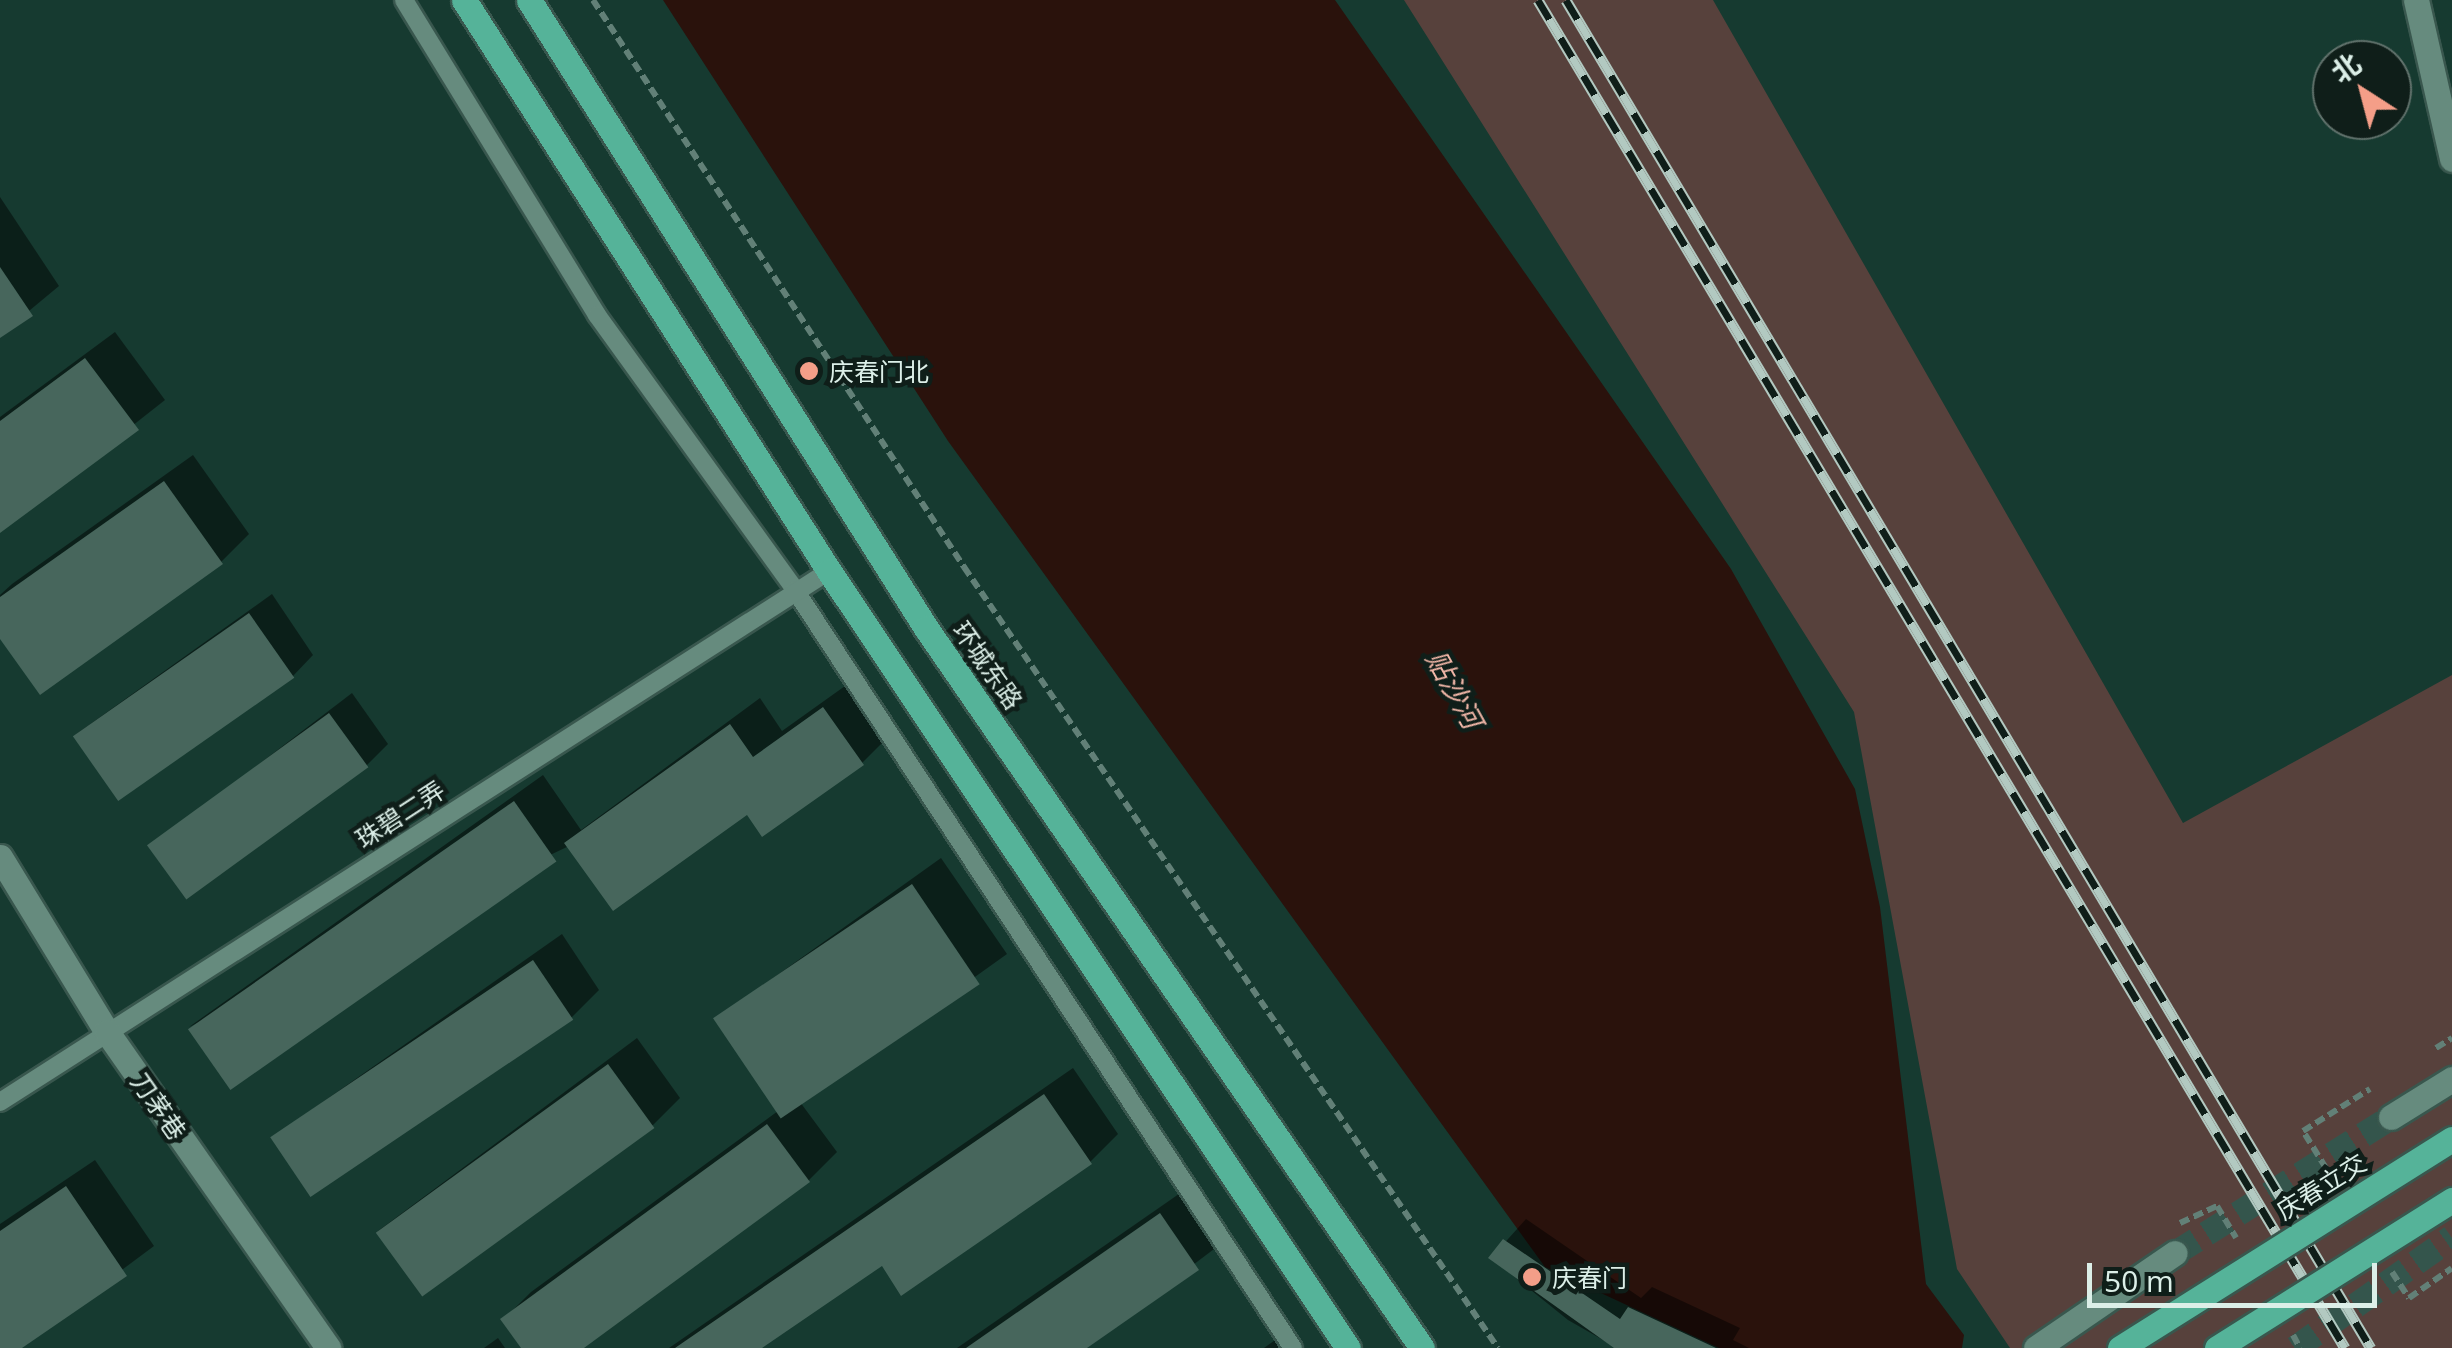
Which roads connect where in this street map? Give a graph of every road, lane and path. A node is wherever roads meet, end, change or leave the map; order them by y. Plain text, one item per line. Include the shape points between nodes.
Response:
1 (404, 0) edge
2 (464, 0) edge
3 (529, 0) edge
4 (592, 0) edge
5 (2416, 0) edge
6 (2452, 159) edge
7 (829, 571) junction
8 (795, 590) junction
9 (0, 857) edge
10 (107, 1032) junction
11 (2452, 1079) edge
12 (0, 1102) edge
13 (2392, 1117) tunnel mouth
14 (2452, 1139) edge
15 (2452, 1200) edge
16 (2175, 1253) tunnel mouth
17 (328, 1348) edge
18 (1293, 1348) edge
19 (1348, 1348) edge
20 (1422, 1348) edge
21 (1498, 1348) edge
22 (2036, 1348) edge
23 (2120, 1348) edge
24 (2217, 1348) edge

1 - 8 lane via 597,315
2 - 7 main road
3 - 20 main road, 环城东路 via 926,628
4 - 21 path via 964,566
5 - 6 street
7 - 8 lane, 珠碧二弄
7 - 19 main road
8 - 10 lane, 珠碧二弄
8 - 18 lane
9 - 10 street, 刀茅巷
10 - 12 lane, 珠碧二弄
10 - 17 street, 刀茅巷
11 - 13 street
14 - 23 main road, 庆春立交, bridge
15 - 24 main road, bridge
16 - 22 street

